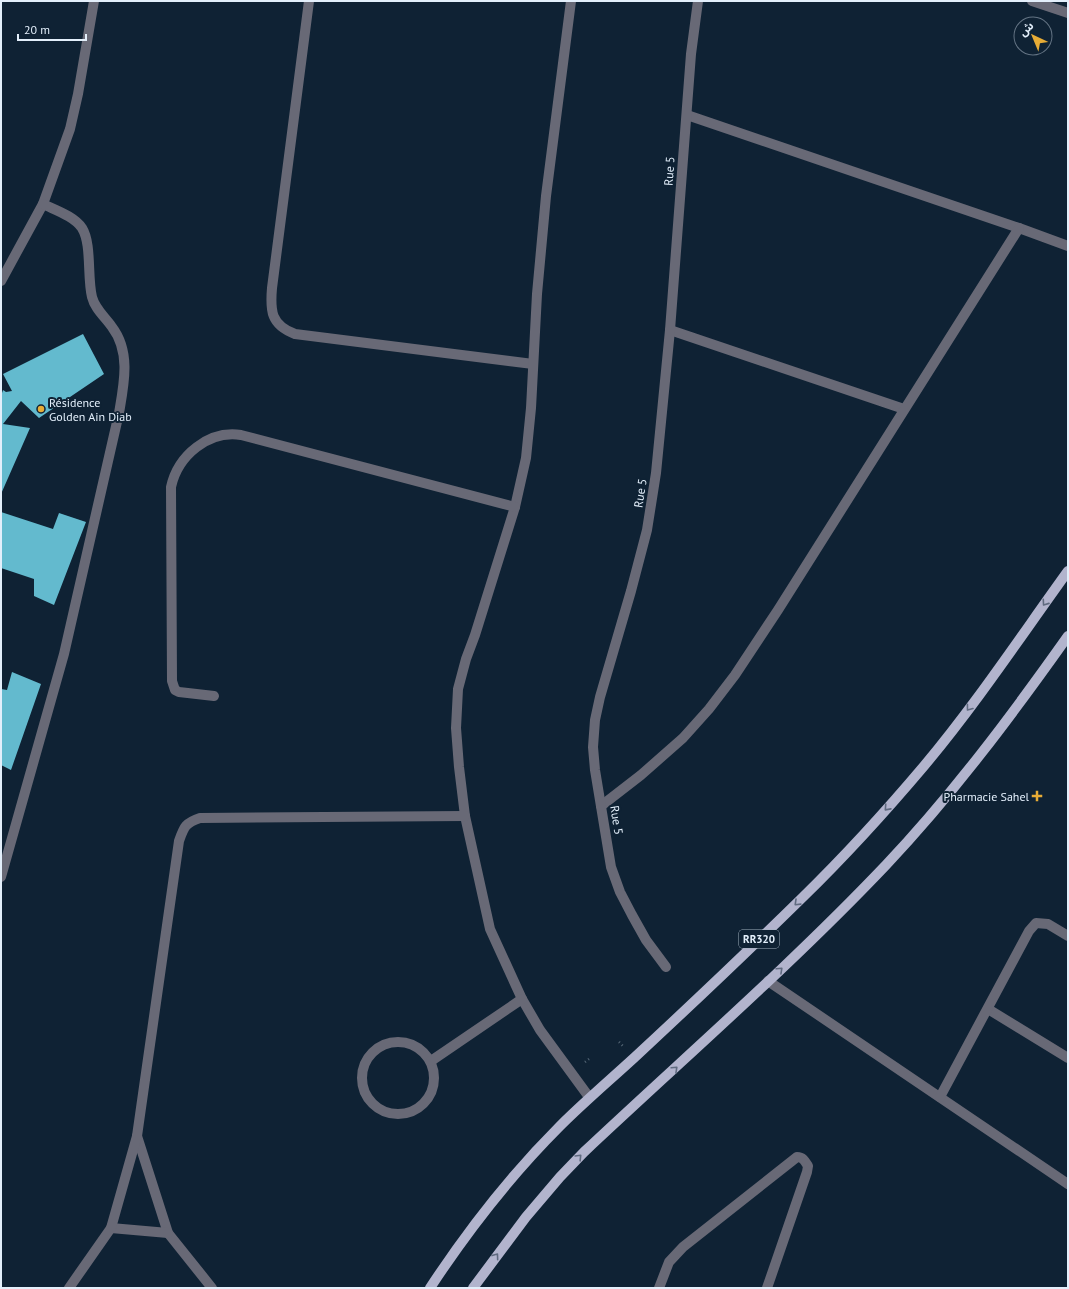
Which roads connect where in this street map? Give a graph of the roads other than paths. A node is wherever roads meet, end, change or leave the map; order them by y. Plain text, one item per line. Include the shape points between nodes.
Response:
1 (94, 1) edge
2 (309, 1) edge
3 (571, 1) edge
4 (698, 1) edge
5 (1032, 1) edge
6 (1068, 13) edge
7 (686, 115) junction
8 (43, 204) junction
9 (1019, 228) junction
10 (1068, 246) edge
11 (1, 281) edge
12 (670, 330) junction
13 (532, 364) junction
14 (904, 409) junction
15 (515, 507) junction
16 (1068, 571) edge
17 (1068, 636) edge
18 (214, 696) dead end
19 (601, 806) junction
20 (465, 816) junction
21 (1, 877) edge
22 (1068, 936) edge
23 (666, 967) dead end
24 (768, 981) junction
25 (522, 1000) junction
26 (988, 1009) junction
27 (1068, 1058) edge
28 (431, 1061) junction
29 (589, 1097) junction
30 (940, 1097) junction
31 (137, 1136) junction
32 (1068, 1184) edge
33 (111, 1228) junction
34 (168, 1233) junction
35 (69, 1288) edge
36 (212, 1288) edge
37 (430, 1288) edge
38 (473, 1288) edge
39 (659, 1288) edge
40 (767, 1288) edge

1 - 8 street via 70,129
2 - 13 street via 272,288 272,312 277,323 295,334
3 - 13 street via 546,196
4 - 7 street, Rue 5
5 - 6 street
7 - 9 street
7 - 12 street, Rue 5
8 - 11 street
8 - 21 street via 72,218 85,235 92,298 120,339 125,366 124,386 64,654
9 - 10 street
9 - 14 street
12 - 14 street
12 - 19 street, Rue 5 via 656,473 647,530 595,720 593,747
13 - 15 street via 526,458
14 - 19 street via 735,675 683,738
15 - 18 street via 241,434 223,434 205,441 177,469 172,487 172,681 175,690 179,692
15 - 20 street via 458,689 456,728
16 -> 29 main road, RR320 via 980,694 925,765 888,807 804,896 634,1058
24 -> 17 main road, RR320 via 876,874 922,824 1030,690
19 - 23 street, Rue 5 via 611,867 620,892 646,940
20 - 25 street via 490,929
20 - 31 street via 200,818 189,822 179,841
22 - 26 street via 1048,924 1036,923 1029,931
24 - 30 street
38 -> 24 main road, RR320 via 526,1217 560,1177
25 - 28 street
25 - 29 street via 540,1030
26 - 27 street
26 - 30 street
28 - 28 street via 424,1052 408,1043 390,1043 379,1047 370,1055 365,1065 362,1077 364,1089 378,1108 401,1114 412,1111 430,1096 434,1084
29 - 37 main road, RR320 via 559,1126 496,1196
30 - 32 street
31 - 33 street
31 - 34 street
33 - 34 street
33 - 35 street
34 - 36 street
39 - 40 street via 669,1262 683,1246 797,1157 801,1157 808,1166 807,1172

